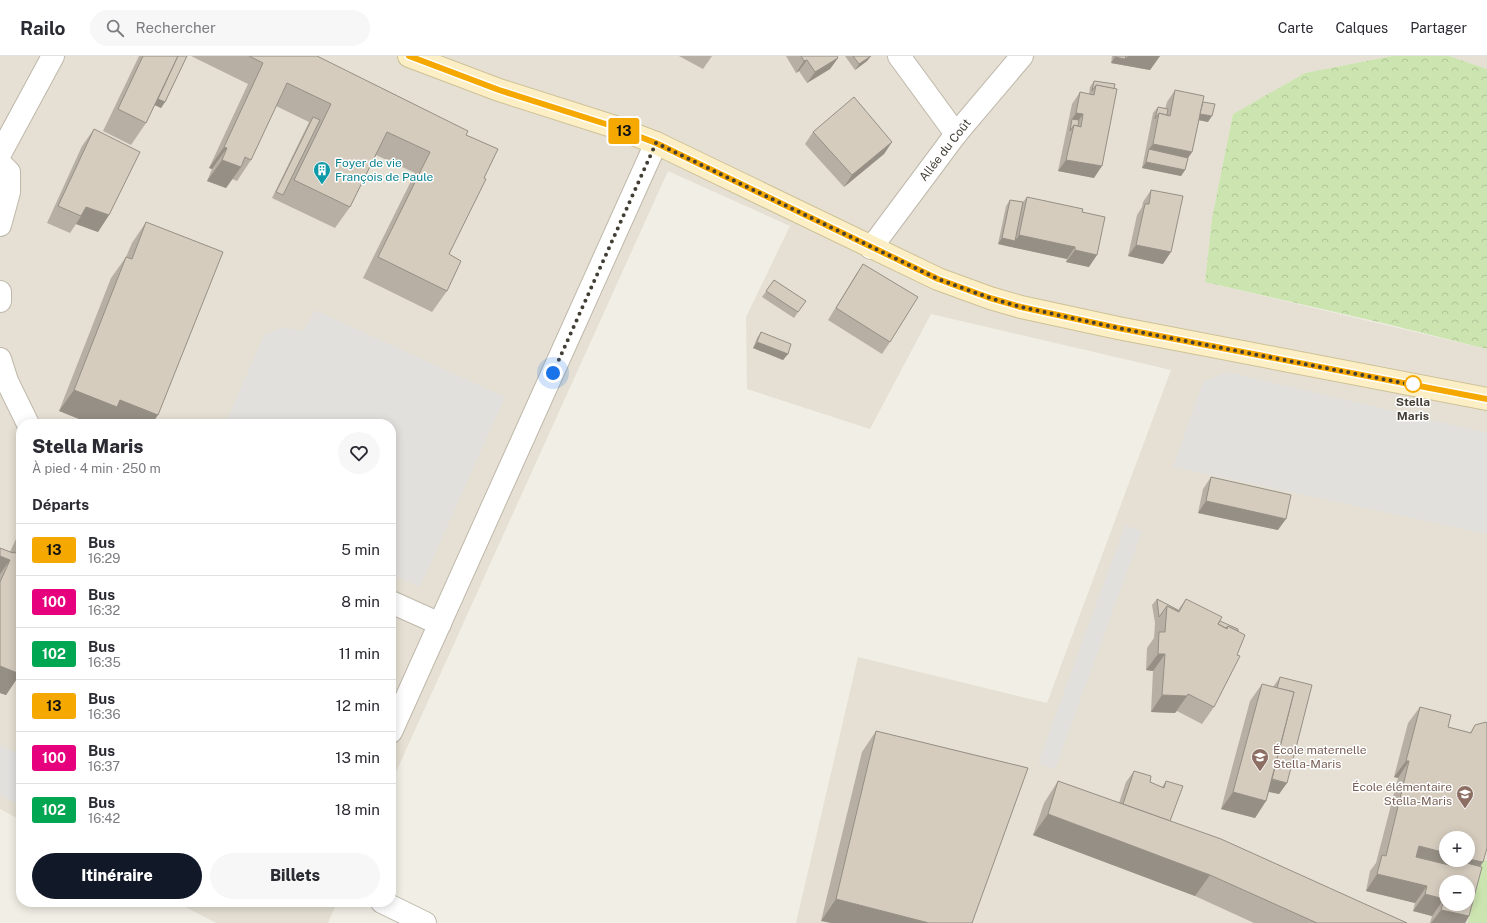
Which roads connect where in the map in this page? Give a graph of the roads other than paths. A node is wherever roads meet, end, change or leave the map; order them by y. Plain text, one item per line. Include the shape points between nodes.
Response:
1 (53, 56) edge
2 (899, 56) edge
3 (1022, 56) edge
4 (422, 58) edge
5 (956, 134) junction
6 (656, 143) junction
7 (0, 154) edge
8 (0, 163) edge
9 (0, 225) edge
10 (871, 248) junction
11 (0, 292) edge
12 (0, 301) edge
13 (0, 359) edge
14 (1487, 399) edge
15 (26, 419) edge
16 (396, 604) edge
17 (440, 624) junction
18 (396, 721) edge
19 (392, 907) edge
20 (425, 923) edge

1 - 7 street
2 - 5 street
3 - 5 street, Allée du Coût
4 - 6 main road via 499,90 612,126
5 - 10 street, Allée du Coût
6 - 10 main road
6 - 17 street
8 - 9 street via 9,172 9,192
10 - 14 main road via 938,279 1021,307
11 - 12 street
13 - 15 street via 7,381
16 - 17 street
17 - 18 street
19 - 20 street

